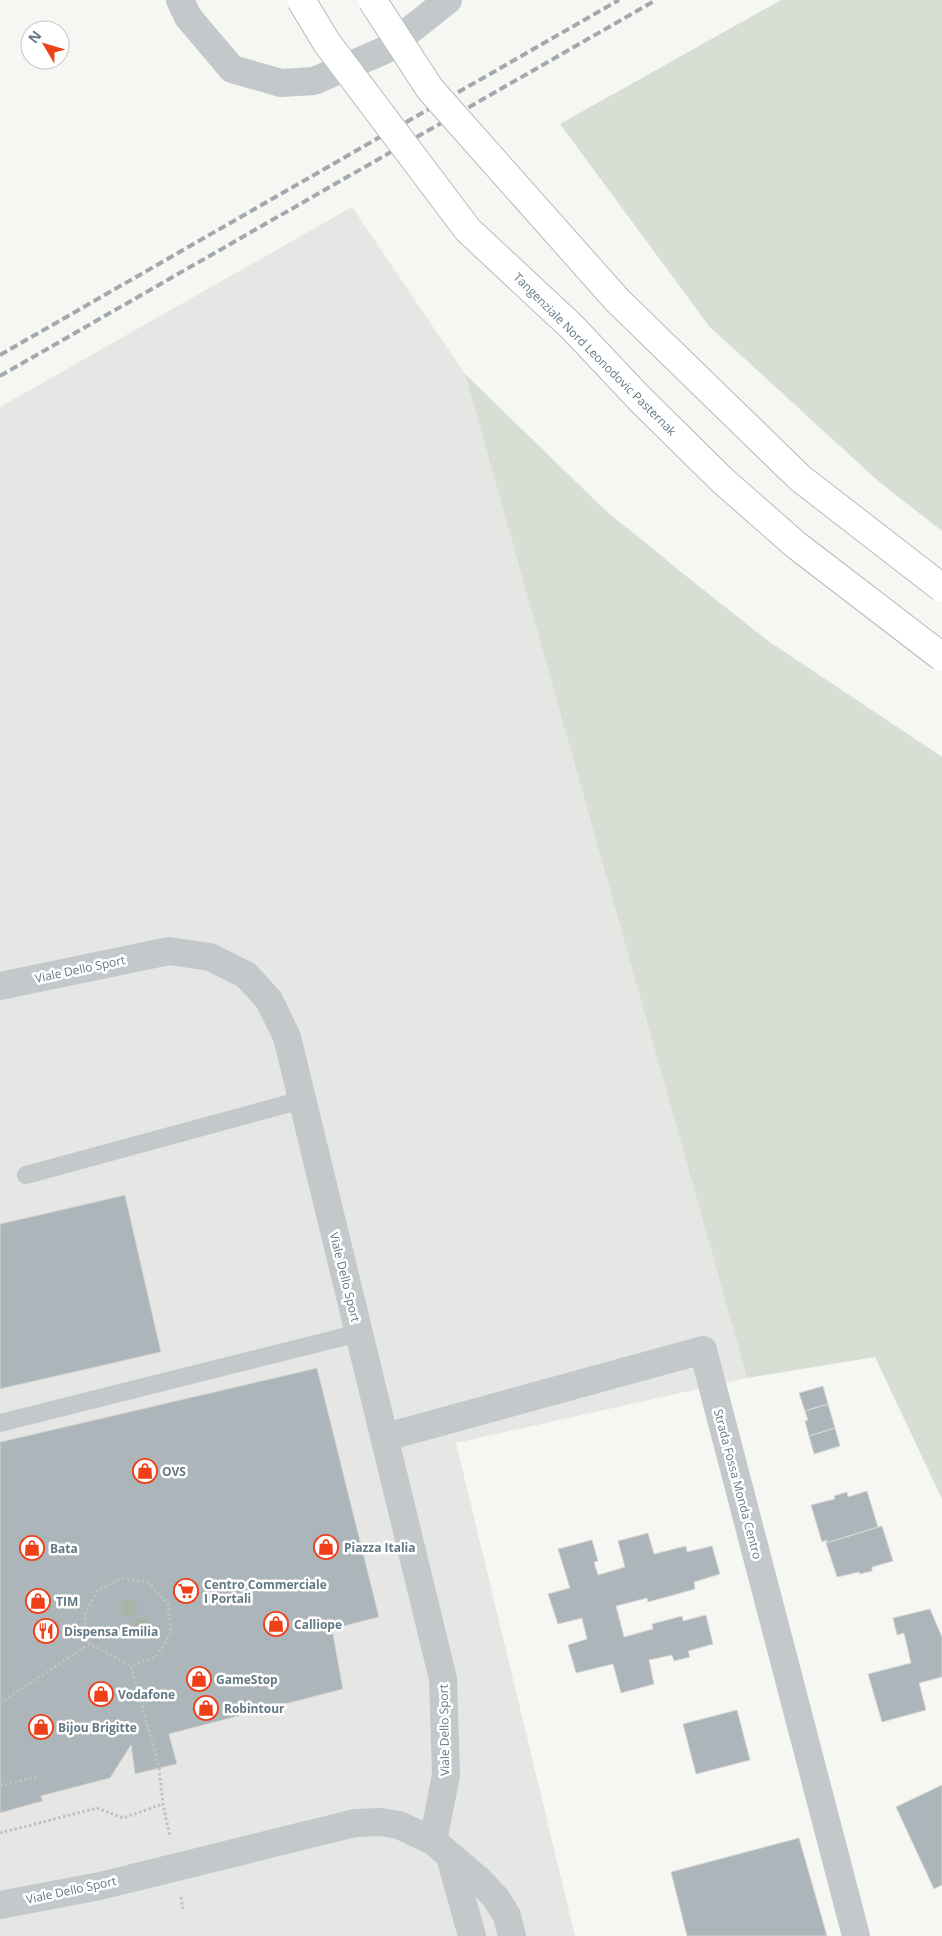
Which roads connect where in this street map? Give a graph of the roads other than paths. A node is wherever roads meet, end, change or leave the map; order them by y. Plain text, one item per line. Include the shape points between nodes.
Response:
1 (180, 0) edge
2 (302, 0) edge
3 (372, 0) edge
4 (448, 0) edge
5 (942, 588) edge
6 (942, 657) edge
7 (0, 986) edge
8 (302, 1100) junction
9 (26, 1175) dead end
10 (359, 1333) junction
11 (0, 1422) edge
12 (386, 1437) junction
13 (441, 1849) junction
14 (0, 1905) edge
15 (472, 1936) edge
16 (512, 1936) edge
17 (856, 1936) edge

1 - 4 street via 188,17 232,68 281,83 314,81 385,50
2 - 6 highway, Tangenziale Nord Leonodovic Pasternak, bridge via 327,43 468,230 572,327 722,480 796,545
3 - 5 highway, bridge via 430,89 617,300 800,478
7 - 8 street, Viale Dello Sport via 169,950 210,956 246,975 269,1000 287,1037
8 - 9 lane
8 - 10 street, Viale Dello Sport
10 - 11 lane
10 - 12 street, Viale Dello Sport
12 - 13 street, Viale Dello Sport via 444,1679 446,1775
12 - 17 street, Strada Fossa Monda Centro via 703,1350
13 - 14 street, Viale Dello Sport via 399,1825 355,1823 100,1886
13 - 15 street, Viale Dello Sport
13 - 16 street, Viale Dello Sport via 496,1898 507,1916

